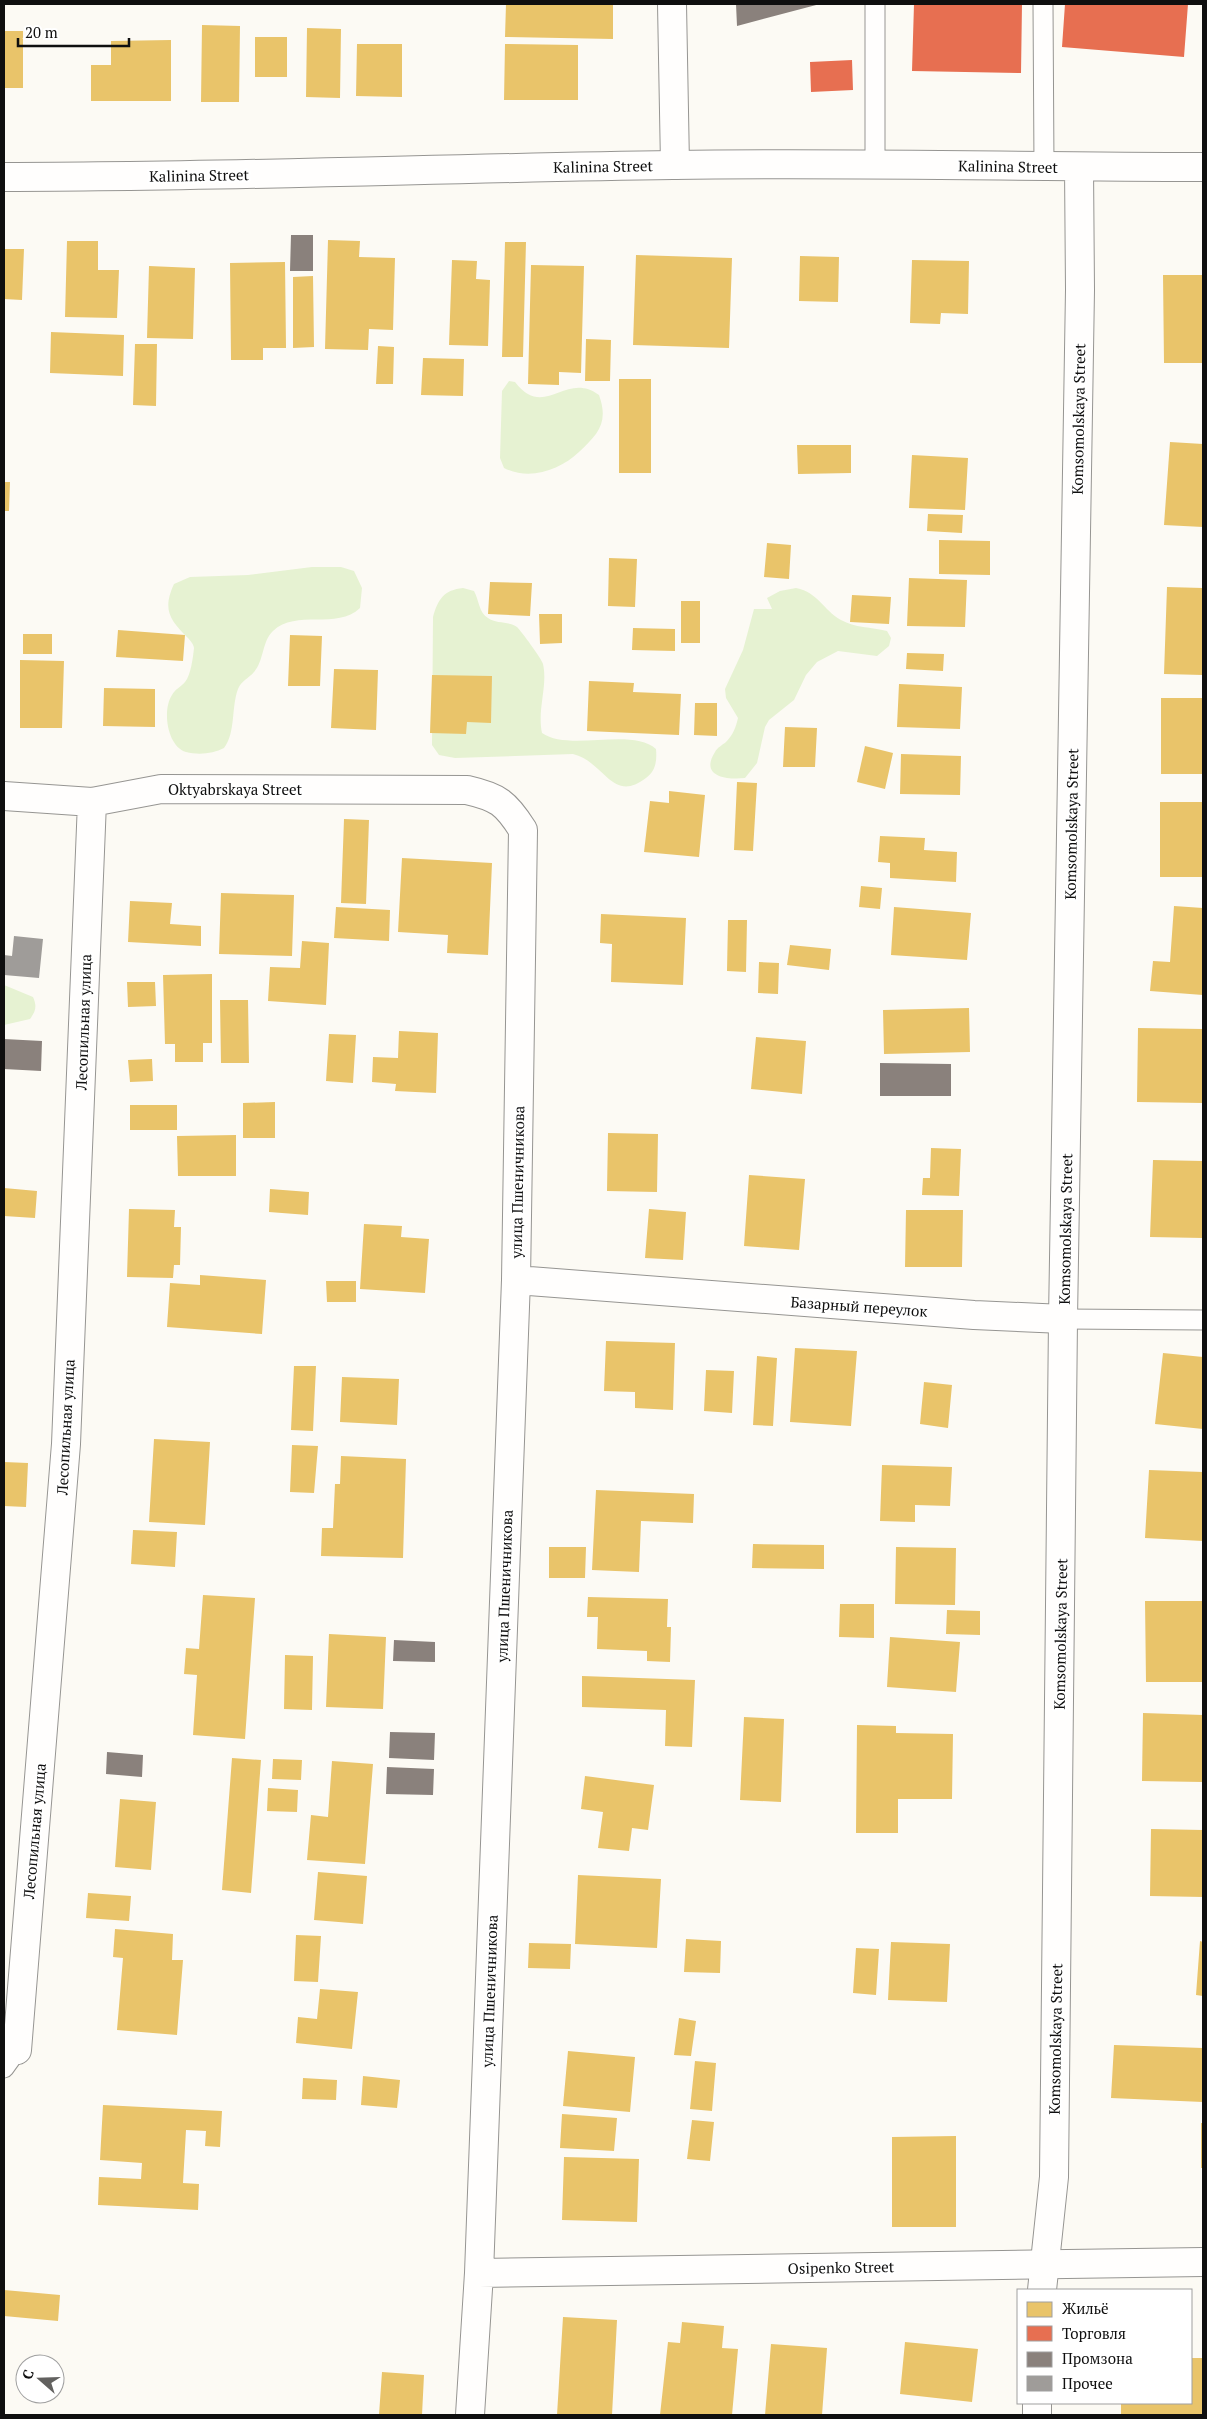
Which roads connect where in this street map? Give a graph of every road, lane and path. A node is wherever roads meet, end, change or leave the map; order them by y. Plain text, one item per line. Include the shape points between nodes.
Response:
1 (672, 4) edge
2 (875, 4) edge
3 (1043, 4) edge
4 (875, 164) junction
5 (674, 165) junction
6 (1044, 167) junction
7 (1079, 167) junction
8 (1203, 167) edge
9 (4, 177) edge
10 (467, 790) joint
11 (4, 796) edge
12 (92, 802) junction
13 (516, 1280) junction
14 (1063, 1319) junction
15 (1203, 1320) edge
16 (10, 2059) edge
17 (1203, 2262) edge
18 (479, 2273) junction
19 (1043, 2277) edge
20 (470, 2415) edge

1 - 5 street
2 - 4 lane
3 - 6 lane
4 - 5 street, Kalinina Street
4 - 6 street, Kalinina Street
5 - 9 street, Kalinina Street
6 - 7 street, Kalinina Street
7 - 8 street, Kalinina Street
7 - 14 street, Komsomolskaya Street via 1080,290
10 - 12 street, Oktyabrskaya Street via 161,789
10 - 13 street, улица Пшеничникова via 490,796 504,805 523,830
11 - 12 street, Oktyabrskaya Street
12 - 16 street, Лесопильная улица via 66,1444
13 - 14 street, Базарный переулок
13 - 18 street, улица Пшеничникова
14 - 15 lane, Базарный переулок
14 - 19 street, Komsomolskaya Street via 1054,2178
17 - 19 street, Osipenko Street
18 - 19 street, Osipenko Street
18 - 20 street, улица Пшеничникова

